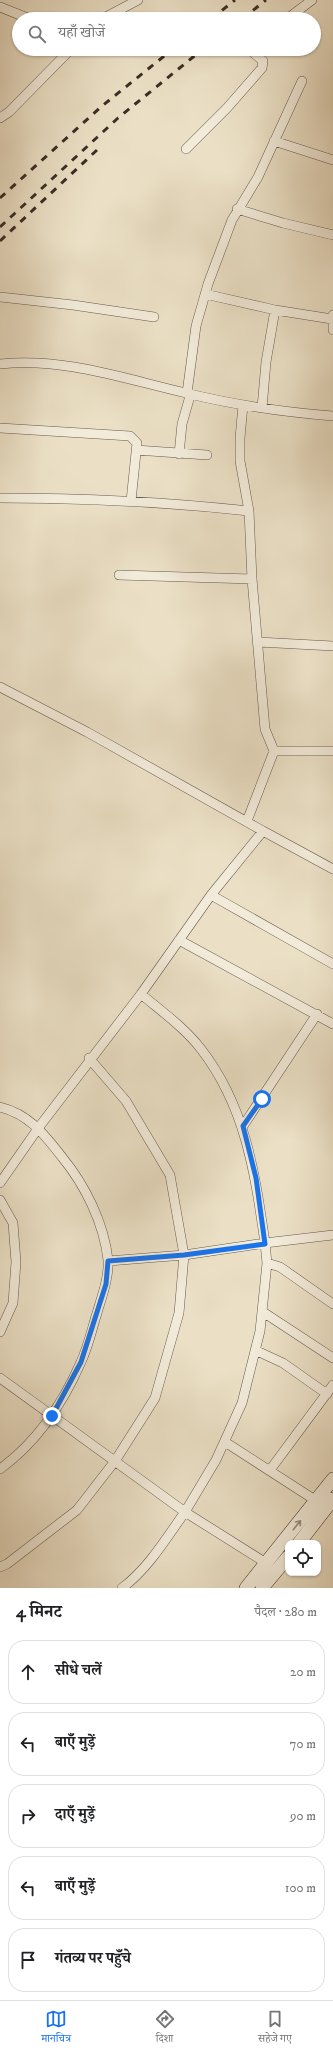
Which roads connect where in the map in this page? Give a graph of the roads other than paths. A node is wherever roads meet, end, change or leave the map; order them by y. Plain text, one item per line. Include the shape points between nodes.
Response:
1 (138, 0) edge
2 (312, 0) edge
3 (0, 7) edge
4 (12, 12) edge
5 (115, 12) edge
6 (296, 12) edge
7 (64, 56) edge
8 (257, 56) edge
9 (302, 81) dead end
10 (0, 118) edge
11 (274, 142) junction
12 (186, 149) dead end
13 (332, 158) edge
14 (237, 209) junction
15 (333, 235) edge
16 (205, 294) junction
17 (0, 297) edge
18 (276, 310) junction
19 (154, 316) dead end
20 (332, 317) edge
21 (333, 330) edge
22 (0, 364) edge
23 (187, 394) junction
24 (243, 405) junction
25 (262, 408) junction
26 (333, 416) edge
27 (0, 428) edge
28 (136, 450) junction
29 (179, 454) junction
30 (208, 454) dead end
31 (0, 498) edge
32 (131, 501) junction
33 (249, 511) junction
34 (120, 575) dead end
35 (252, 579) junction
36 (258, 642) junction
37 (333, 646) edge
38 (0, 687) edge
39 (274, 751) junction
40 (333, 751) edge
41 (247, 821) junction
42 (263, 831) junction
43 (333, 868) edge
44 (211, 895) junction
45 (179, 940) junction
46 (333, 964) edge
47 (141, 994) junction
48 (317, 1014) junction
49 (333, 1024) edge
50 (89, 1058) junction
51 (0, 1107) edge
52 (243, 1126) junction
53 (38, 1127) junction
54 (0, 1183) edge
55 (0, 1200) edge
56 (333, 1235) edge
57 (265, 1244) junction
58 (184, 1255) junction
59 (108, 1261) junction
60 (267, 1263) junction
61 (333, 1304) edge
62 (263, 1312) junction
63 (0, 1332) edge
64 (257, 1351) junction
65 (333, 1358) edge
66 (0, 1378) edge
67 (333, 1385) edge
68 (327, 1394) junction
69 (52, 1416) junction
70 (225, 1442) junction
71 (115, 1461) junction
72 (0, 1469) edge
73 (270, 1470) junction
74 (333, 1479) edge
75 (333, 1499) edge
76 (315, 1500) junction
77 (185, 1512) junction
78 (301, 1540) edge
79 (285, 1560) edge
80 (266, 1562) junction
81 (0, 1567) edge
82 (122, 1588) edge
83 (246, 1588) edge
84 (262, 1588) edge

1 - 5 street
2 - 6 street
3 - 4 street
7 - 10 street
8 - 12 street via 263,61 262,68
9 - 11 street
11 - 13 street
11 - 14 street via 258,177
14 - 15 street
14 - 16 street
16 - 18 street
16 - 23 street via 196,326
17 - 19 street
18 - 20 street
18 - 25 street via 266,362
20 - 21 street
22 - 23 street via 35,363 67,366
23 - 24 street
23 - 29 street via 190,396 182,424
24 - 25 street
24 - 33 street via 240,460
25 - 26 street
27 - 28 street via 130,436 136,443
28 - 29 street
28 - 32 street
29 - 30 street
31 - 32 street
32 - 33 street
33 - 35 street
34 - 35 street
35 - 36 street
36 - 37 street
36 - 39 street via 265,729
38 - 41 street
39 - 40 street
39 - 41 street
41 - 42 street
42 - 43 street
42 - 44 street
44 - 45 street
44 - 46 street
45 - 47 street
45 - 48 street
47 - 50 street
47 - 52 street via 179,1026 201,1049 217,1072
48 - 49 street
48 - 52 street
50 - 53 street
50 - 58 street via 126,1101 170,1175
51 - 53 street via 23,1116
52 - 57 street via 256,1178
53 - 54 street
53 - 59 street via 76,1175 102,1229
55 - 63 street via 13,1223 16,1262 13,1303
56 - 57 street
57 - 58 street
57 - 60 street
58 - 59 street
58 - 71 street via 179,1313 155,1398
59 - 69 street via 106,1284 81,1362
60 - 61 street via 280,1267
60 - 62 street
62 - 64 street
62 - 65 street
64 - 68 street via 282,1363
64 - 70 street via 242,1403
66 - 69 street
67 - 68 street
68 - 73 street
69 - 71 street
69 - 72 street via 10,1462
70 - 73 street
70 - 77 street
71 - 77 street
71 - 81 street via 77,1510
73 - 76 street
74 - 76 main road
75 - 78 main road
80 -> 76 main road
77 - 80 street
77 - 82 street via 157,1550
79 - 84 main road
80 - 83 main road

